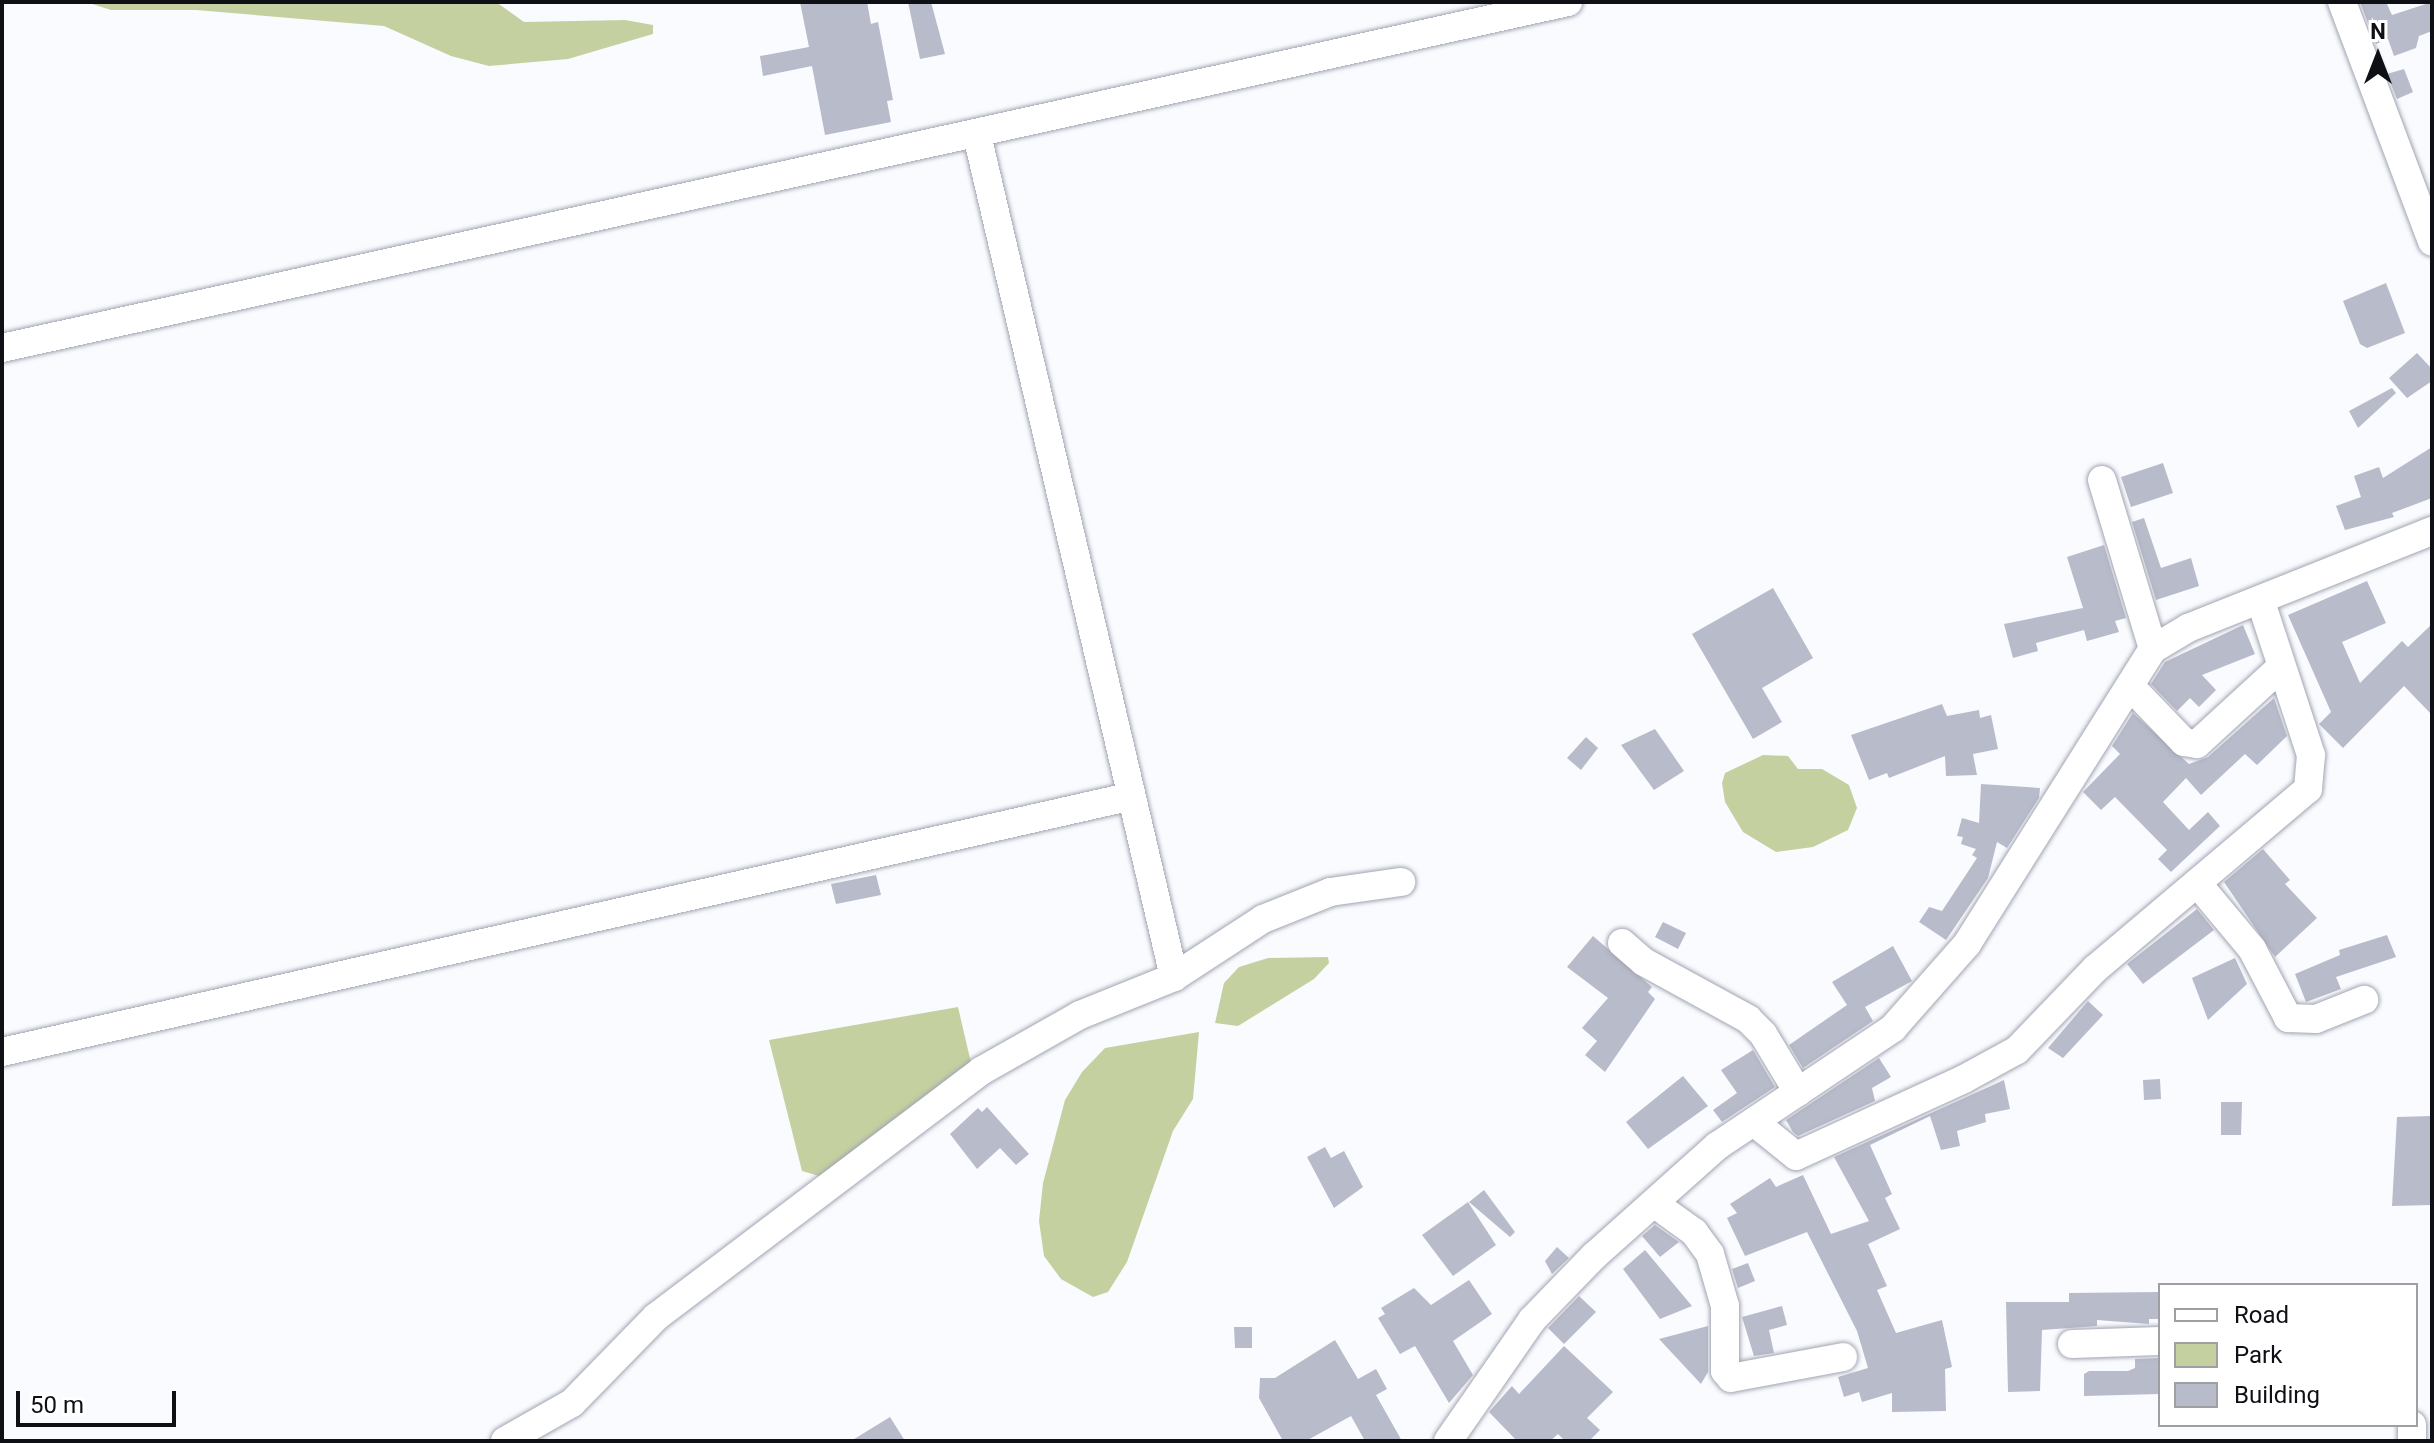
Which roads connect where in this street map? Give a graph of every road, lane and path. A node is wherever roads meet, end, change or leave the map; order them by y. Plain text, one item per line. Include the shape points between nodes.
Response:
1 (1568, 2) edge
2 (2342, 2) edge
3 (977, 135) junction
4 (2432, 242) edge
5 (2, 348) edge
6 (2102, 480) dead end
7 (2432, 531) edge
8 (2261, 602) junction
9 (2153, 649) junction
10 (2281, 667) junction
11 (2131, 687) junction
12 (1128, 797) junction
13 (1401, 882) dead end
14 (2197, 883) junction
15 (1622, 943) dead end
16 (1174, 977) junction
17 (2364, 1000) dead end
18 (2, 1052) edge
19 (1798, 1092) junction
20 (1754, 1122) junction
21 (1655, 1204) junction
22 (2158, 1341) edge
23 (2072, 1344) dead end
24 (1843, 1357) dead end
25 (505, 1441) edge
26 (1448, 1441) edge

1 - 3 street
2 - 4 street
3 - 5 street
3 - 12 street
6 - 9 street
7 - 8 street
8 - 9 street via 2188,628
8 - 10 street
9 - 11 street
10 - 11 street via 2197,744 2184,742
10 - 14 street via 2311,755 2308,789
11 - 19 street via 1967,944 1893,1028
12 - 16 street
12 - 18 street
13 - 16 street via 1330,892 1263,919
14 - 17 street via 2252,949 2288,1018 2316,1019
14 - 20 street via 2095,969 2017,1050 1964,1079 1796,1156
15 - 19 street via 1644,962 1748,1019
16 - 25 street via 1080,1015 981,1071 656,1317 572,1403
19 - 20 street
20 - 21 street via 1717,1146
21 - 24 street via 1694,1232 1710,1254 1725,1306 1725,1371 1731,1378
21 - 26 street via 1532,1320
22 - 23 street

